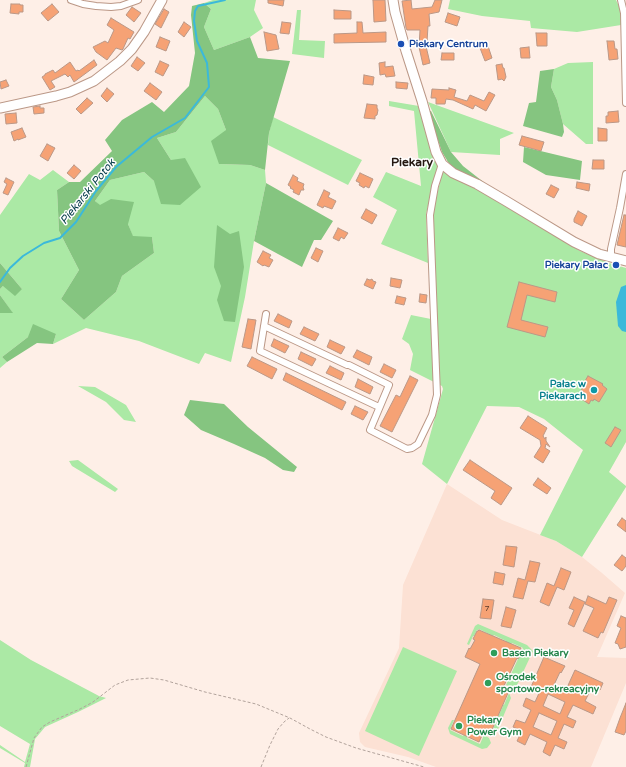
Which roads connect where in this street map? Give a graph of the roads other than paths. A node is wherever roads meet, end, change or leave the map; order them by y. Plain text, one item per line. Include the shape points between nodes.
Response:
1 (71, 0) edge
2 (138, 0) edge
3 (162, 0) edge
4 (393, 0) edge
5 (621, 0) edge
6 (626, 103) edge
7 (0, 108) edge
8 (442, 164) junction
9 (626, 174) edge
10 (611, 257) junction
11 (626, 261) edge
12 (266, 314) dead end
13 (264, 326) junction
14 (379, 407) junction

1 - 2 street via 111,7
3 - 7 street via 132,49 94,81 70,92
4 - 8 street via 436,152
5 - 6 street via 624,13
8 - 10 street via 453,173 506,200 574,242
8 - 14 street via 430,215 437,395 432,415 418,444 407,449 370,430
9 - 10 street
10 - 11 street
12 - 13 street
13 - 14 street via 260,351
13 - 14 street via 389,385

